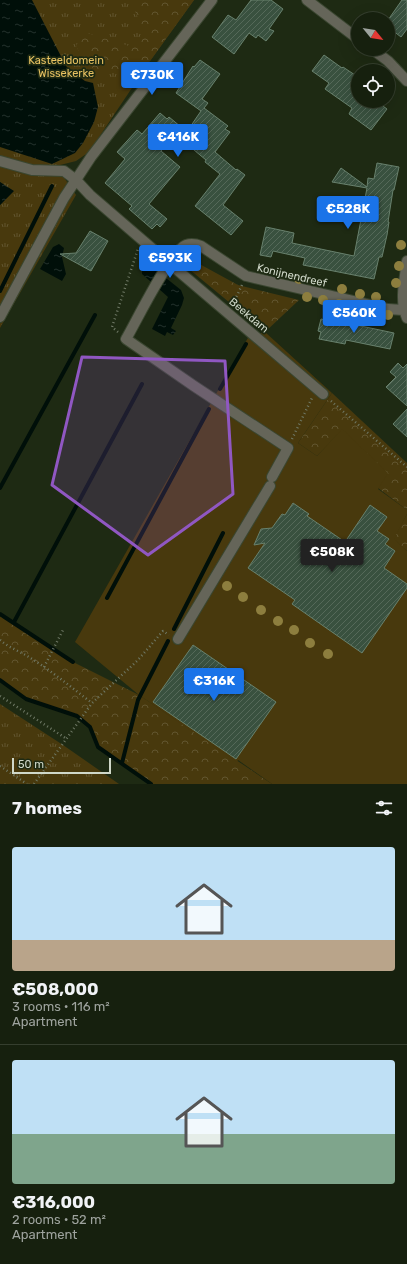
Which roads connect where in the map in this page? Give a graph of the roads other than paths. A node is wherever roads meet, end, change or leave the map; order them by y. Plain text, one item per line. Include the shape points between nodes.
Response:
1 (212, 0) edge
2 (307, 0) edge
3 (351, 34) edge
4 (381, 56) edge
5 (407, 81) edge
6 (0, 161) edge
7 (76, 180) junction
8 (407, 261) edge
9 (169, 263) junction
10 (405, 314) edge
11 (0, 317) edge
12 (320, 391) road end
13 (178, 639) road end

1 - 7 street
2 - 3 street
4 - 5 street
6 - 7 street, Beekdam via 32,170 64,171
7 - 9 street, Beekdam
7 - 11 street
8 - 10 street via 404,287
9 - 10 street, Konijnendreef via 185,245 194,244 202,246 246,276
9 - 12 street, Beekdam
9 - 13 street, Konijnendreef via 126,339 288,448

